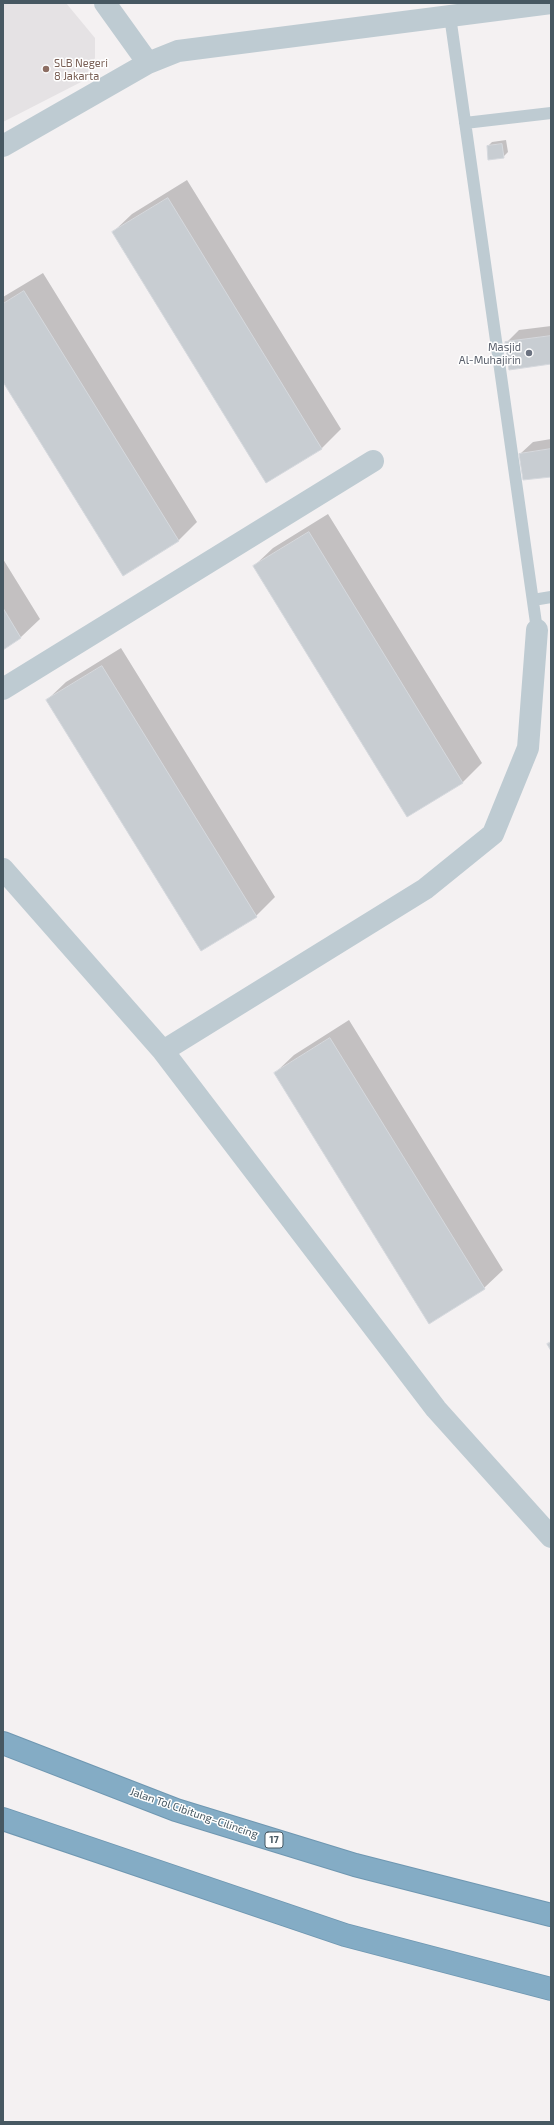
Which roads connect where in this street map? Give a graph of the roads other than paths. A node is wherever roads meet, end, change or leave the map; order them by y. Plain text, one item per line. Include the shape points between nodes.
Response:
1 (105, 3) edge
2 (551, 3) edge
3 (450, 16) junction
4 (148, 63) junction
5 (551, 112) edge
6 (465, 123) junction
7 (3, 146) edge
8 (373, 461) dead end
9 (551, 597) edge
10 (533, 600) junction
11 (537, 630) junction
12 (551, 653) edge
13 (3, 689) edge
14 (3, 869) edge
15 (162, 1051) junction
16 (551, 1536) edge
17 (3, 1743) edge
18 (3, 1819) edge
19 (551, 1915) edge
20 (551, 1989) edge

1 - 4 street
2 - 3 street
3 - 4 street via 209,46 178,51
3 - 6 lane
4 - 7 street
5 - 6 lane
6 - 10 lane
8 - 13 street
9 - 10 lane
10 - 11 lane
11 - 12 street
11 - 15 street via 528,748 493,834 425,889
14 - 15 street
15 - 16 street via 436,1409
17 - 19 highway, Jalan Tol Cibitung–Cilincing / 17 via 176,1810 355,1865
18 - 20 highway via 345,1935

